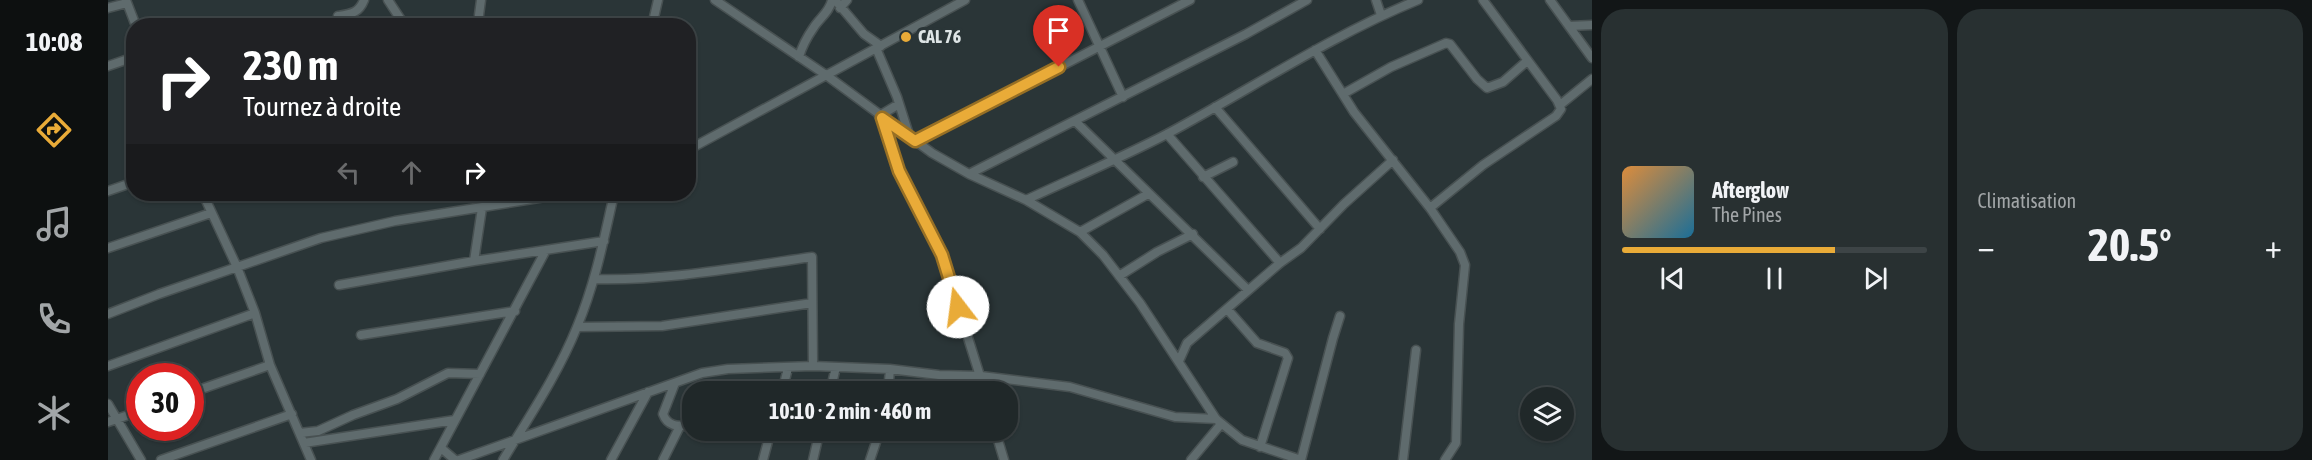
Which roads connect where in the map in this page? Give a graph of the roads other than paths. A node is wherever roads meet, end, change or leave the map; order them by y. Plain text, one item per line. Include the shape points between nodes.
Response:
1 (364, 0) edge
2 (388, 0) edge
3 (481, 0) edge
4 (658, 0) edge
5 (715, 0) edge
6 (847, 0) edge
7 (965, 0) edge
8 (1078, 0) edge
9 (1190, 0) edge
10 (1307, 0) edge
11 (1376, 0) edge
12 (1418, 0) edge
13 (1483, 0) edge
14 (1550, 0) edge
15 (127, 1) edge
16 (836, 2) edge
17 (108, 8) edge
18 (479, 15) dead end
19 (1381, 15) junction
20 (338, 16) dead end
21 (133, 18) edge
22 (400, 18) edge
23 (654, 18) edge
24 (1592, 25) edge
25 (1569, 26) junction
26 (1100, 45) junction
27 (879, 47) junction
28 (1315, 50) junction
29 (799, 57) junction
30 (1592, 58) edge
31 (126, 60) edge
32 (1527, 61) junction
33 (108, 66) edge
34 (826, 75) junction
35 (1592, 79) edge
36 (1343, 94) junction
37 (1123, 97) junction
38 (899, 104) junction
39 (1560, 105) junction
40 (1215, 107) junction
41 (880, 117) junction
42 (1075, 122) junction
43 (1167, 134) junction
44 (913, 140) junction
45 (696, 146) edge
46 (1115, 159) junction
47 (1393, 159) junction
48 (1233, 162) dead end
49 (969, 174) junction
50 (1203, 177) junction
51 (126, 185) edge
52 (108, 191) edge
53 (1148, 194) junction
54 (1026, 200) junction
55 (206, 201) edge
56 (523, 201) edge
57 (613, 201) edge
58 (482, 208) junction
59 (1430, 208) junction
60 (211, 213) junction
61 (1320, 229) junction
62 (1080, 232) junction
63 (1193, 234) junction
64 (604, 241) junction
65 (108, 248) edge
66 (546, 250) junction
67 (474, 261) junction
68 (1280, 263) junction
69 (237, 267) junction
70 (1119, 276) junction
71 (594, 279) junction
72 (339, 285) dead end
73 (1248, 290) junction
74 (812, 303) junction
75 (515, 310) junction
76 (1228, 310) junction
77 (255, 313) junction
78 (108, 314) edge
79 (1340, 316) dead end
80 (577, 327) junction
81 (361, 335) dead end
82 (1187, 343) junction
83 (1170, 348) junction
84 (1416, 350) dead end
85 (974, 356) junction
86 (1179, 361) junction
87 (270, 365) junction
88 (108, 366) edge
89 (813, 366) junction
90 (836, 367) junction
91 (788, 368) junction
92 (890, 369) junction
93 (480, 374) junction
94 (964, 375) junction
95 (981, 376) junction
96 (785, 381) edge
97 (833, 381) edge
98 (889, 381) edge
99 (982, 381) edge
100 (675, 383) junction
101 (204, 388) edge
102 (648, 392) junction
103 (108, 404) edge
104 (292, 414) junction
105 (455, 420) junction
106 (112, 421) edge
107 (1219, 422) junction
108 (680, 426) joint
109 (300, 433) junction
110 (517, 438) junction
111 (768, 441) edge
112 (817, 441) edge
113 (876, 441) edge
114 (998, 441) edge
115 (304, 443) junction
116 (1260, 447) junction
117 (441, 448) junction
118 (460, 459) edge
119 (141, 460) edge
120 (161, 460) edge
121 (311, 460) edge
122 (434, 460) edge
123 (478, 460) edge
124 (503, 460) edge
125 (612, 460) edge
126 (663, 460) edge
127 (763, 460) edge
128 (813, 460) edge
129 (870, 460) edge
130 (1004, 460) edge
131 (1191, 460) edge
132 (1402, 460) edge
133 (1445, 460) edge

1 - 20 street via 360,9
2 - 22 street
3 - 18 street
4 - 23 street
5 - 29 street
6 - 16 street
7 - 27 street
8 - 26 street
9 - 26 street
10 - 37 street
11 - 19 street
12 - 19 street
13 - 32 street
14 - 25 street
15 - 17 street
15 - 21 street
16 - 27 street
16 - 29 street via 813,28
19 - 28 street
24 - 25 street
25 - 30 street
26 - 37 street
26 - 44 street
27 - 34 street
27 - 38 street
28 - 36 street
28 - 40 street
29 - 34 street
31 - 33 street
32 - 36 street via 1503,82 1487,88 1446,44 1391,67
32 - 39 street
34 - 41 street
34 - 45 street
35 - 39 street
36 - 47 street
37 - 42 street
38 - 41 street
38 - 44 street
39 - 59 street via 1556,116 1483,165
40 - 43 street
40 - 61 street
41 - 44 street
41 - 85 street via 899,171 942,255
42 - 46 street
42 - 49 street
43 - 46 street
43 - 50 street
44 - 49 street
46 - 53 street
46 - 54 street
47 - 59 street
47 - 61 street
48 - 50 street
49 - 54 street
50 - 68 street
51 - 52 street
53 - 62 street
53 - 63 street
54 - 62 street
55 - 60 street
56 - 58 street
57 - 64 street
58 - 67 street
58 - 69 street via 394,221 321,238
59 - 133 street via 1465,265 1459,324 1456,443
60 - 65 street
60 - 69 street
61 - 68 street
62 - 70 street
63 - 70 street
63 - 73 street
64 - 66 street
64 - 71 street
66 - 67 street
66 - 75 street
67 - 72 street
68 - 73 street
69 - 77 street
69 - 78 street
70 - 83 street
71 - 74 street via 677,274 812,256
71 - 80 street
73 - 76 street
74 - 80 street via 671,325
74 - 89 street
75 - 81 street
75 - 93 street
76 - 82 street
76 - 116 street via 1257,343 1285,353 1288,358
77 - 87 street
77 - 88 street
79 - 116 street via 1301,460
80 - 110 street
82 - 83 street
82 - 86 street
83 - 86 street
84 - 132 street
85 - 94 street
85 - 95 street
86 - 107 street
87 - 101 street
87 - 104 street
89 - 90 street
89 - 91 street
90 - 92 street
90 - 97 street
91 - 96 street
91 - 100 street via 713,370
92 - 94 street
92 - 98 street
93 - 105 street
93 - 109 street via 445,374 332,426
94 - 95 street
95 - 99 street
95 - 107 street via 1070,387 1175,417
100 - 102 street
100 - 108 street via 663,414 667,422
102 - 110 street
102 - 125 street
103 - 106 street
104 - 109 street
104 - 120 street
105 - 115 street
105 - 117 street
106 - 119 street
107 - 116 street via 1242,440
107 - 131 street
108 - 126 street
109 - 115 street
110 - 118 street
110 - 124 street
111 - 127 street
112 - 128 street
113 - 129 street
114 - 130 street
115 - 121 street
117 - 118 street
117 - 122 street
118 - 123 street

